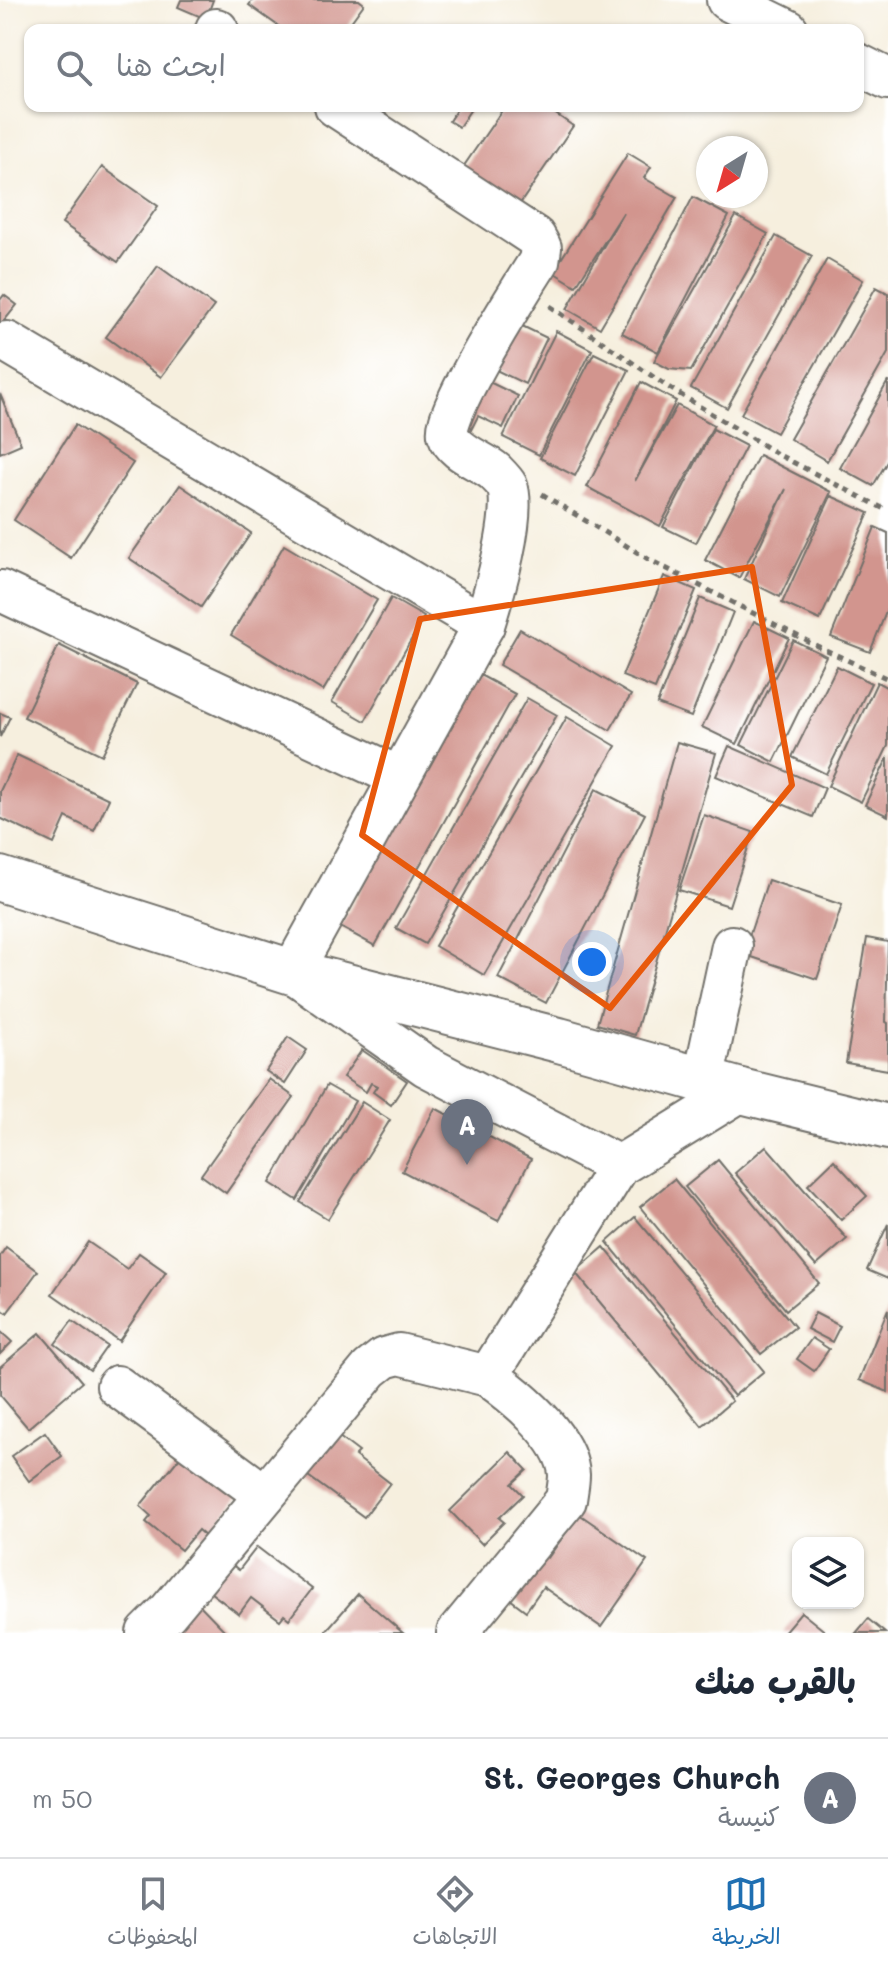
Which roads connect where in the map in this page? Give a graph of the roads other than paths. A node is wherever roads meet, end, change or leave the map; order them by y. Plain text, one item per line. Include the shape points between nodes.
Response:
1 (727, 0) edge
2 (776, 24) edge
3 (864, 67) edge
4 (888, 79) edge
5 (344, 112) edge
6 (7, 342) dead end
7 (1, 591) edge
8 (484, 625) junction
9 (399, 777) junction
10 (0, 879) edge
11 (732, 946) dead end
12 (292, 972) junction
13 (722, 1086) junction
14 (888, 1127) edge
15 (619, 1166) junction
16 (488, 1376) junction
17 (117, 1386) dead end
18 (265, 1495) junction
19 (147, 1633) edge
20 (457, 1633) edge

1 - 2 street
3 - 4 street
5 - 8 street via 535,237 541,248 539,261 448,422 455,445 495,472 507,487 502,562
6 - 8 street
7 - 9 street
8 - 9 street
9 - 12 street
10 - 12 main road
11 - 13 street
12 - 13 main road
12 - 15 street via 426,1066
13 - 14 main road
13 - 15 street
15 - 16 street
16 - 18 street via 399,1354 384,1358
16 - 20 street via 559,1442 569,1473 566,1500
17 - 18 street
18 - 19 street

